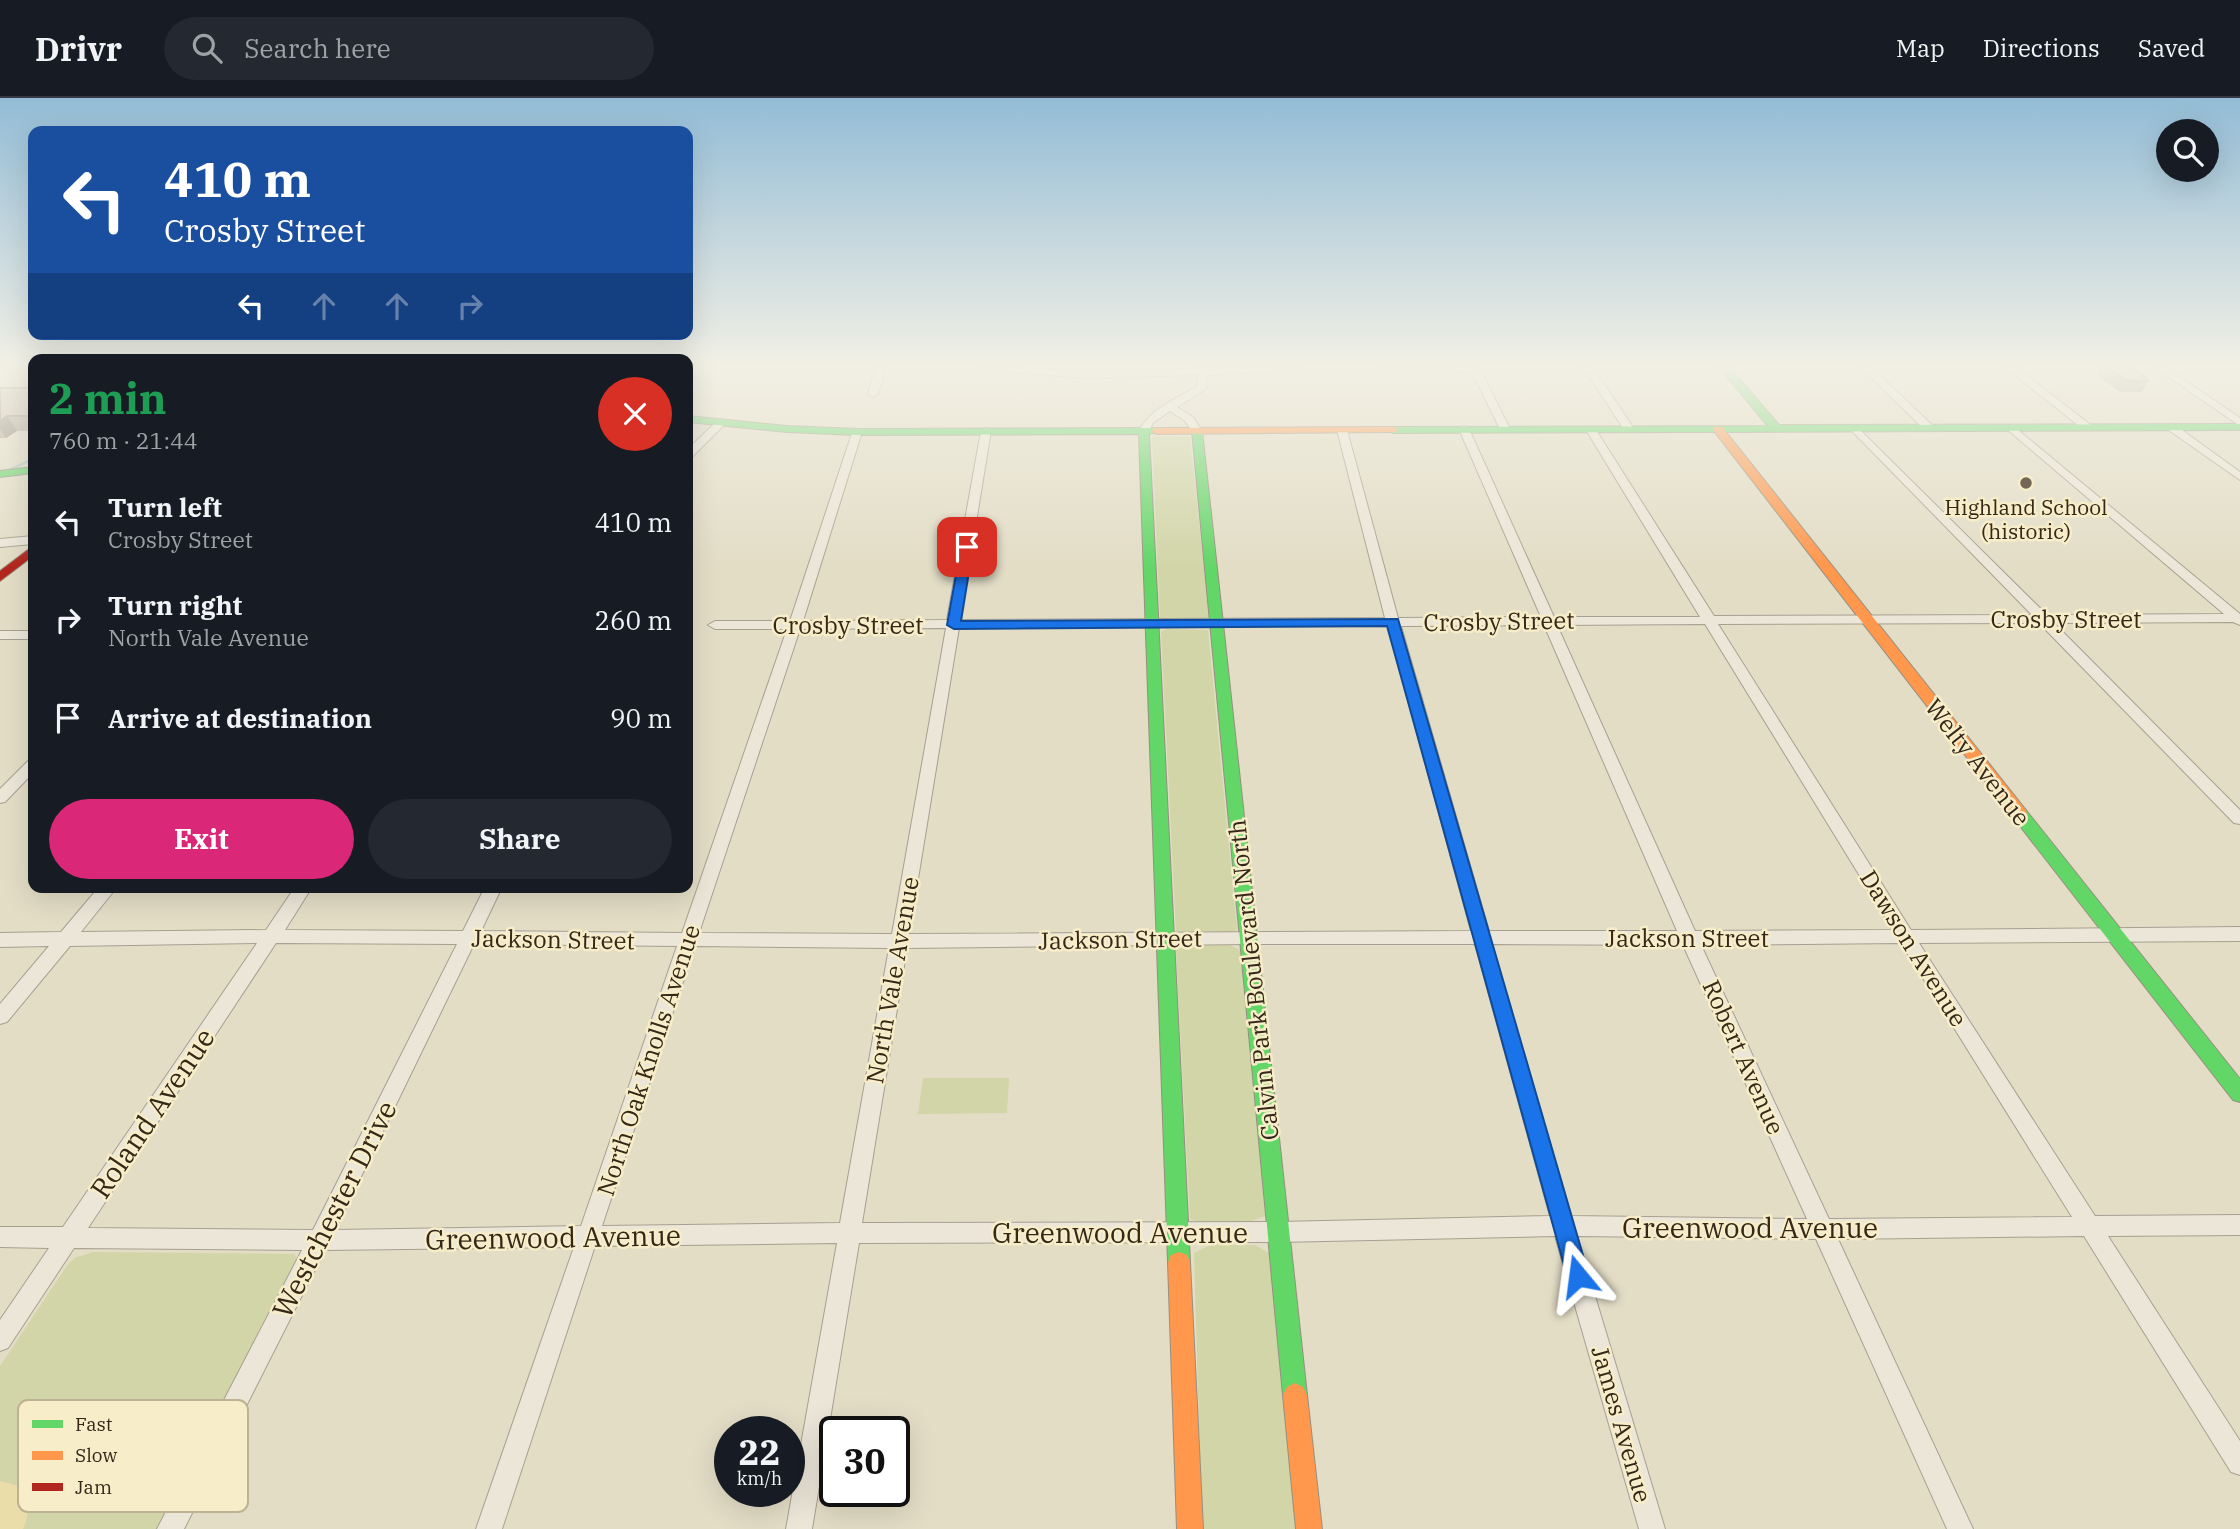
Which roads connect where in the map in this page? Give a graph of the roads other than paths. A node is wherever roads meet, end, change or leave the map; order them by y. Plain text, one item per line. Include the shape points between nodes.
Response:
1 (710, 434) edge
2 (856, 434) edge
3 (986, 434) edge
4 (1144, 434) edge
5 (1197, 434) edge
6 (1343, 434) edge
7 (1466, 434) edge
8 (1593, 434) edge
9 (1722, 434) edge
10 (1861, 434) edge
11 (2019, 434) edge
12 (2180, 434) edge
13 (693, 450) edge
14 (28, 469) edge
15 (0, 471) edge
16 (2240, 477) edge
17 (0, 542) edge
18 (28, 542) edge
19 (28, 545) edge
20 (28, 546) edge
21 (0, 565) edge
22 (0, 577) edge
23 (2042, 618) junction
24 (2239, 619) edge
25 (1548, 620) junction
26 (1710, 620) junction
27 (1867, 620) junction
28 (1393, 622) junction
29 (795, 624) junction
30 (1153, 624) junction
31 (1217, 624) junction
32 (715, 625) dead end
33 (954, 625) junction
34 (0, 635) edge
35 (28, 635) edge
36 (28, 769) edge
37 (0, 798) edge
38 (2240, 819) edge
39 (103, 893) edge
40 (300, 893) edge
41 (491, 893) edge
42 (2114, 934) junction
43 (2240, 934) edge
44 (272, 936) junction
45 (1248, 937) junction
46 (1906, 937) junction
47 (469, 938) junction
48 (1482, 938) junction
49 (1689, 938) junction
50 (65, 939) junction
51 (1166, 939) junction
52 (0, 940) edge
53 (687, 941) junction
54 (898, 941) junction
55 (0, 1017) edge
56 (2240, 1094) edge
57 (2090, 1224) junction
58 (2240, 1225) edge
59 (1563, 1226) junction
60 (1821, 1229) junction
61 (1177, 1232) junction
62 (1278, 1232) junction
63 (850, 1233) junction
64 (0, 1237) edge
65 (589, 1237) junction
66 (67, 1238) junction
67 (319, 1240) junction
68 (0, 1340) edge
69 (237, 1400) edge
70 (2240, 1463) edge
71 (179, 1512) edge
72 (170, 1529) edge
73 (489, 1529) edge
74 (799, 1529) edge
75 (1190, 1529) edge
76 (1309, 1529) edge
77 (1652, 1529) edge
78 (1960, 1529) edge

1 - 13 street
2 - 29 street, North Oak Knolls Avenue
3 - 33 street, North Vale Avenue
4 - 30 street
5 - 31 street, Calvin Park Boulevard North
6 - 28 street, James Avenue
7 - 25 street, Robert Avenue
8 - 26 street, Dawson Avenue
9 - 27 street, Welty Avenue
10 - 23 street
11 - 24 street
12 - 16 street
14 - 15 street
17 - 18 street
19 - 21 street
20 - 22 street
23 - 24 street, Crosby Street
23 - 27 street, Crosby Street
23 - 38 street
25 - 26 street, Crosby Street
25 - 28 street, Crosby Street
25 - 49 street, Robert Avenue
26 - 27 street, Crosby Street
26 - 46 street, Dawson Avenue
27 - 42 street, Welty Avenue
28 - 31 street, Crosby Street
28 - 48 street, James Avenue
29 - 32 street, Crosby Street
29 - 33 street, Crosby Street
29 - 53 street, North Oak Knolls Avenue
30 - 31 street, Crosby Street
30 - 33 street, Crosby Street
30 - 51 street
31 - 45 street, Calvin Park Boulevard North
33 - 54 street, North Vale Avenue
34 - 35 street
36 - 37 street
39 - 50 street
40 - 44 street, Roland Avenue
41 - 47 street, Westchester Drive
42 - 43 street, Jackson Street
42 - 46 street, Jackson Street
42 - 56 street, Welty Avenue
44 - 47 street, Jackson Street
44 - 50 street, Jackson Street
44 - 66 street, Roland Avenue
45 - 48 street, Jackson Street
45 - 51 street, Jackson Street
45 - 62 street, Calvin Park Boulevard North
46 - 49 street, Jackson Street
46 - 57 street, Dawson Avenue
47 - 53 street, Jackson Street
47 - 67 street, Westchester Drive
48 - 49 street, Jackson Street
48 - 59 street, James Avenue
49 - 60 street, Robert Avenue
50 - 52 street, Jackson Street
50 - 55 street
51 - 54 street, Jackson Street
51 - 61 street
53 - 54 street, Jackson Street
53 - 65 street, North Oak Knolls Avenue
54 - 63 street, North Vale Avenue
57 - 58 street, Greenwood Avenue
57 - 60 street, Greenwood Avenue
57 - 70 street, Dawson Avenue
59 - 60 street, Greenwood Avenue
59 - 62 street, Greenwood Avenue
59 - 77 street, James Avenue
60 - 78 street, Robert Avenue
61 - 62 street, Greenwood Avenue
61 - 63 street, Greenwood Avenue
61 - 75 street
62 - 76 street, Calvin Park Boulevard North
63 - 65 street, Greenwood Avenue
63 - 74 street, North Vale Avenue
64 - 66 street, Greenwood Avenue
65 - 67 street, Greenwood Avenue
65 - 73 street, North Oak Knolls Avenue
66 - 67 street, Greenwood Avenue
66 - 68 street, Roland Avenue
67 - 69 street, Westchester Drive
71 - 72 street, Westchester Drive

